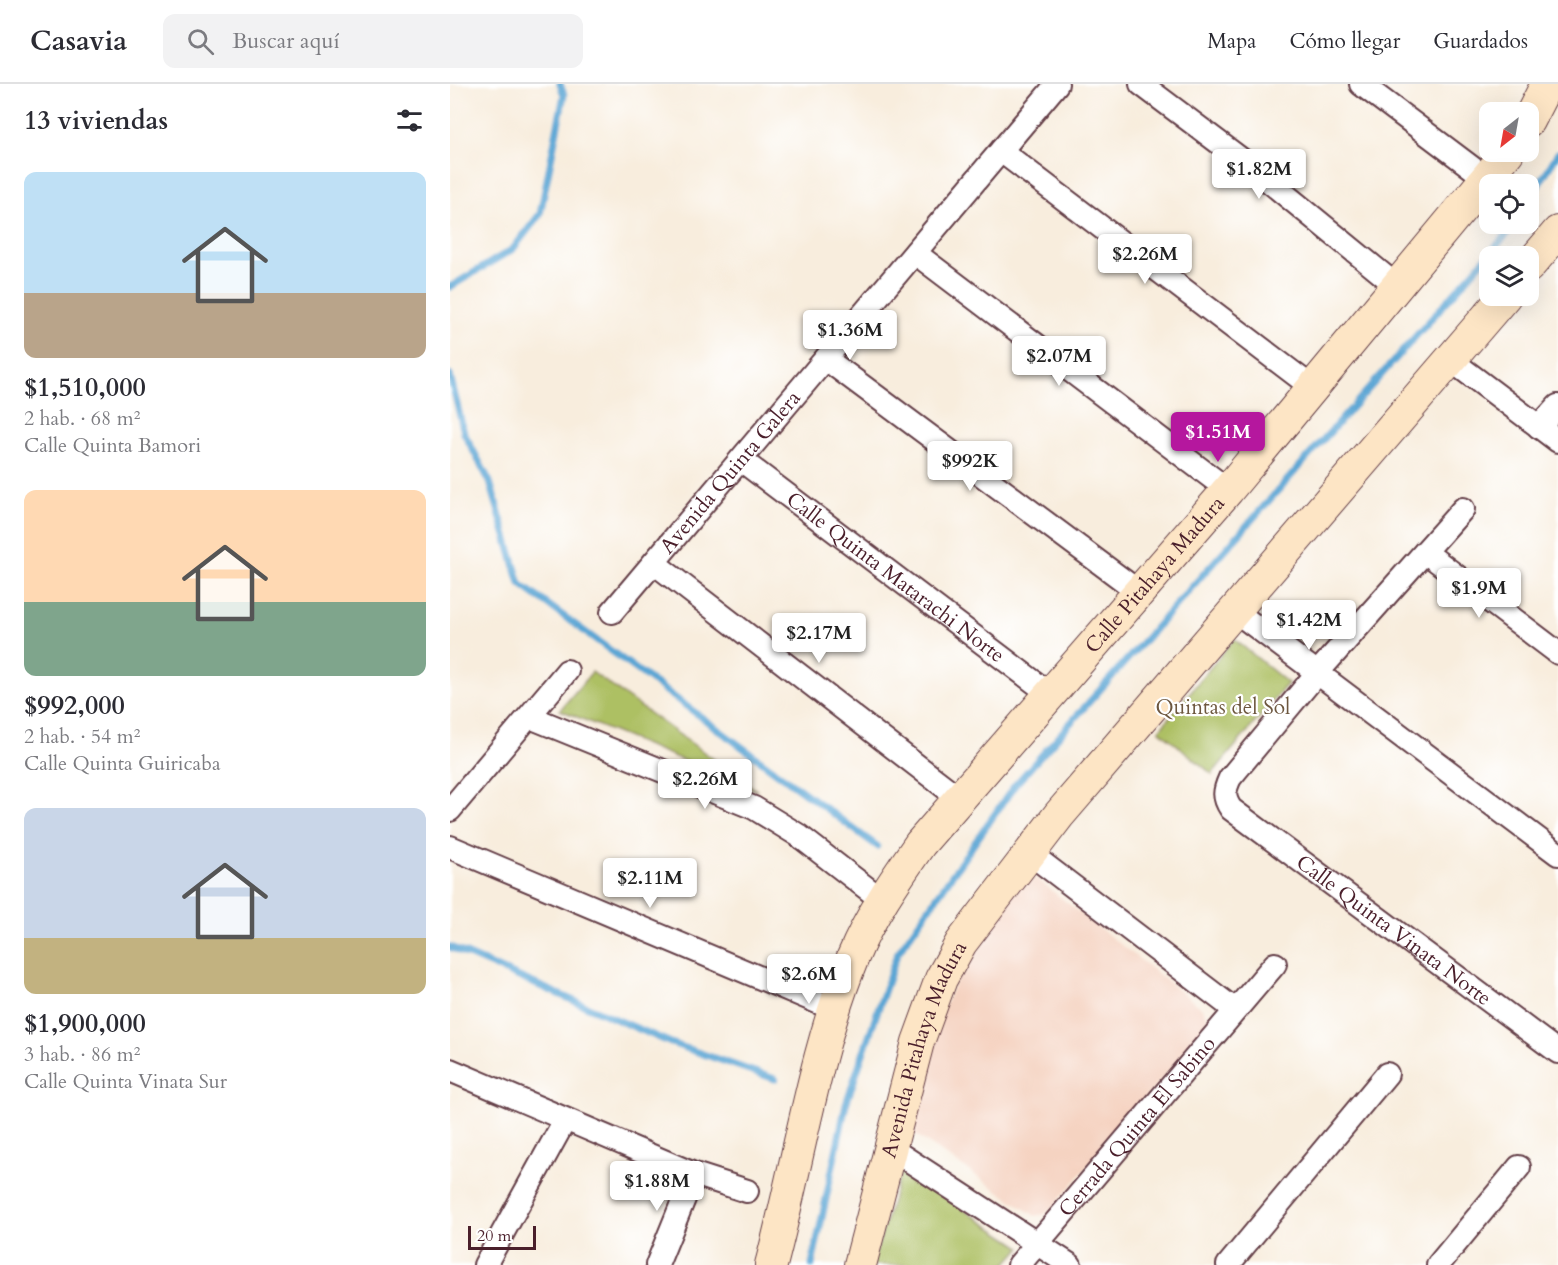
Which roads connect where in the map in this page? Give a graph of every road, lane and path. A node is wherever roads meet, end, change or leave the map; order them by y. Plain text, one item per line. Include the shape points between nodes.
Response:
1 (1057, 84) edge
2 (1141, 84) edge
3 (1361, 84) edge
4 (1547, 84) edge
5 (1538, 102) edge
6 (1001, 150) junction
7 (1500, 162) edge
8 (1480, 174) edge
9 (1491, 174) edge
10 (1479, 189) edge
11 (1558, 232) edge
12 (915, 253) junction
13 (1539, 254) edge
14 (1398, 287) junction
15 (1497, 306) edge
16 (826, 359) junction
17 (1452, 361) junction
18 (1313, 388) junction
19 (1558, 406) edge
20 (1539, 427) junction
21 (1558, 441) edge
22 (741, 460) junction
23 (1228, 490) junction
24 (1463, 509) dead end
25 (1425, 552) junction
26 (654, 563) junction
27 (1139, 592) junction
28 (1235, 611) junction
29 (612, 612) dead end
30 (1558, 653) edge
31 (567, 671) dead end
32 (1317, 672) junction
33 (1050, 694) junction
34 (530, 717) junction
35 (959, 798) junction
36 (450, 810) edge
37 (450, 847) edge
38 (1028, 852) junction
39 (1558, 854) edge
40 (882, 900) junction
41 (1275, 964) dead end
42 (834, 1009) junction
43 (1235, 1010) junction
44 (1558, 1052) edge
45 (450, 1070) edge
46 (1387, 1074) dead end
47 (565, 1120) junction
48 (890, 1148) junction
49 (1519, 1167) dead end
50 (694, 1174) junction
51 (747, 1191) dead end
52 (1037, 1243) junction
53 (485, 1265) edge
54 (657, 1265) edge
55 (771, 1265) edge
56 (860, 1265) edge
57 (1019, 1265) edge
58 (1070, 1265) edge
59 (1228, 1265) edge
60 (1438, 1265) edge

1 - 6 street, Avenida Quinta Galera
2 - 14 street
3 - 8 street
4 - 5 street
6 - 12 street, Avenida Quinta Galera
6 - 18 street
7 - 9 street, Calle Pitahaya Madura
10 - 14 street, Calle Pitahaya Madura
11 - 13 street
12 - 16 street, Avenida Quinta Galera
12 - 23 street
14 - 18 street, Calle Pitahaya Madura
15 - 17 street
16 - 22 street, Avenida Quinta Galera
16 - 27 street
17 - 20 street
17 - 28 street
18 - 23 street, Calle Pitahaya Madura
19 - 20 street
20 - 21 street
22 - 26 street, Avenida Quinta Galera
22 - 33 street, Calle Quinta Matarachi Norte
23 - 27 street, Calle Pitahaya Madura
24 - 25 street
25 - 30 street
25 - 32 street
26 - 29 street, Avenida Quinta Galera
26 - 35 street
27 - 33 street, Calle Pitahaya Madura
28 - 32 street
28 - 38 street
31 - 34 street
32 - 39 street
32 - 44 street, Calle Quinta Vinata Norte via 1230,778 1224,790 1231,810
33 - 35 street, Calle Pitahaya Madura
34 - 36 street
34 - 40 street via 754,808 798,835
35 - 40 street via 920,844
37 - 42 street
38 - 43 street
38 - 48 street, Avenida Pitahaya Madura via 961,943 941,978 918,1042
40 - 42 street via 854,955
41 - 43 street, Cerrada Quinta El Sabino
42 - 55 street
43 - 52 street, Cerrada Quinta El Sabino
45 - 47 street
46 - 59 street
47 - 50 street
47 - 53 street
48 - 52 street
48 - 56 street, Avenida Pitahaya Madura
49 - 60 street
50 - 51 street
50 - 54 street
52 - 57 street, Cerrada Quinta El Sabino
52 - 58 street

